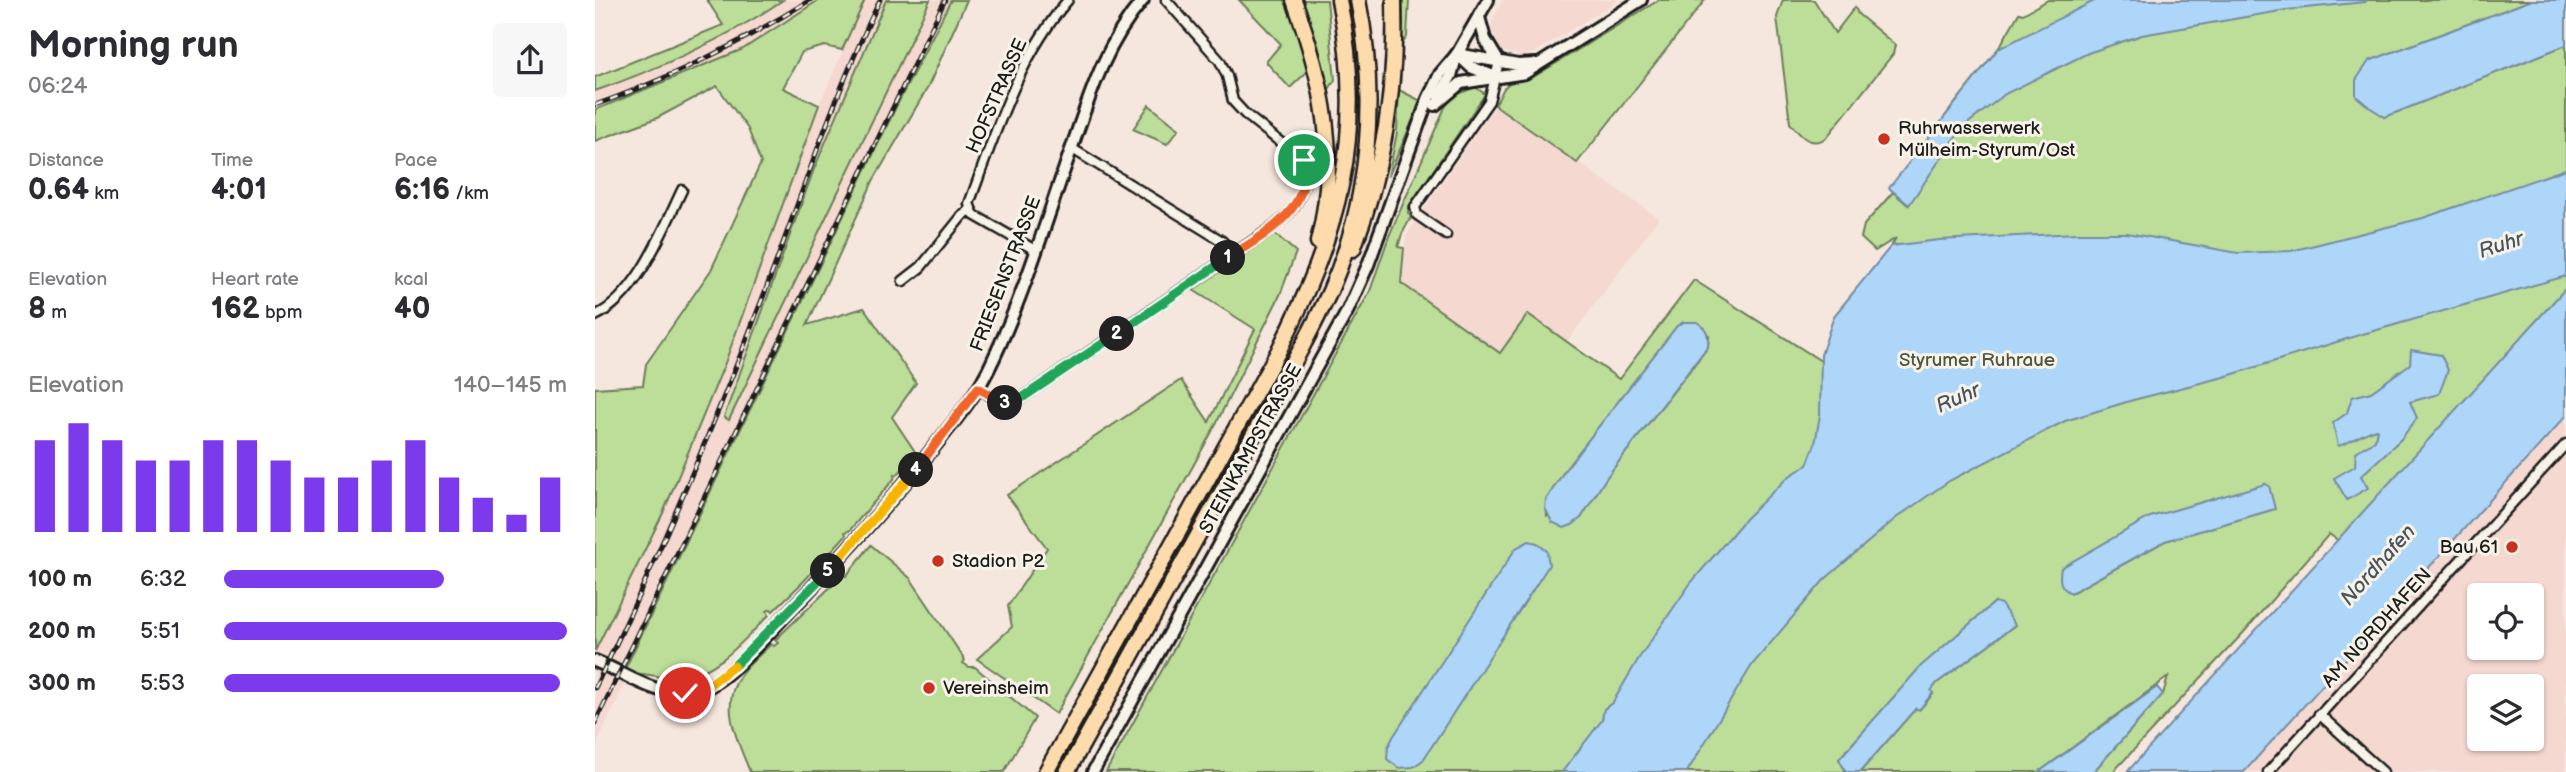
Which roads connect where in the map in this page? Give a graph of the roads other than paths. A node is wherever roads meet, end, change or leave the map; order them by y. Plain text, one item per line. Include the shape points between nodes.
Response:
1 (1068, 0) edge
2 (1143, 0) edge
3 (1166, 0) edge
4 (1294, 0) edge
5 (1339, 0) edge
6 (1358, 0) edge
7 (1394, 0) edge
8 (1488, 0) edge
9 (1641, 0) edge
10 (1479, 17) junction
11 (1457, 54) junction
12 (1499, 62) junction
13 (1539, 63) junction
14 (1496, 77) junction
15 (1435, 105) junction
16 (1418, 132) junction
17 (1071, 148) junction
18 (682, 190) dead end
19 (970, 211) junction
20 (1446, 235) dead end
21 (1035, 250) junction
22 (1235, 254) junction
23 (903, 281) dead end
24 (1330, 290) junction
25 (1301, 307) junction
26 (595, 316) edge
27 (978, 388) junction
28 (2566, 444) edge
29 (595, 661) edge
30 (2319, 714) junction
31 (1046, 772) edge
32 (1067, 772) edge
33 (1093, 772) edge
34 (2268, 772) edge
35 (2383, 772) edge

1 - 19 street, HOFSTRASSE via 1023,69
2 - 17 street, FRIESENSTRASSE via 1097,75
3 - 22 street via 1220,61 1233,101 1304,160 1302,193 1289,215
4 - 25 highway via 1313,51 1326,111 1328,160 1322,227
5 - 25 highway via 1351,88 1348,149 1336,214
6 - 24 highway via 1370,87 1366,153 1357,206
7 - 24 highway via 1391,96 1382,151 1366,217 1351,256
8 - 10 street, STEINKAMPSTRASSE
9 - 13 street
10 - 11 street, STEINKAMPSTRASSE
10 - 12 street
11 - 12 street
11 - 14 street via 1471,67
11 - 15 street, STEINKAMPSTRASSE
11 - 16 street, STEINKAMPSTRASSE via 1440,74
12 - 13 street
12 - 14 street
13 - 14 street via 1525,73
14 - 15 street via 1461,83
14 - 20 street via 1489,101 1415,207 1417,215
15 - 16 street, STEINKAMPSTRASSE
16 - 33 street, STEINKAMPSTRASSE via 1348,310
17 - 21 street, FRIESENSTRASSE
17 - 22 street via 1222,241
18 - 26 street via 629,287 614,305
19 - 21 street
19 - 23 street, HOFSTRASSE
21 - 27 street, FRIESENSTRASSE
22 - 27 street via 1016,402 1000,401
24 - 32 highway
25 - 31 highway
27 - 29 street, FRIESENSTRASSE via 865,530 720,679 705,688 669,693
28 - 30 street, AM NORDHAFEN
30 - 34 street, AM NORDHAFEN
30 - 35 street

